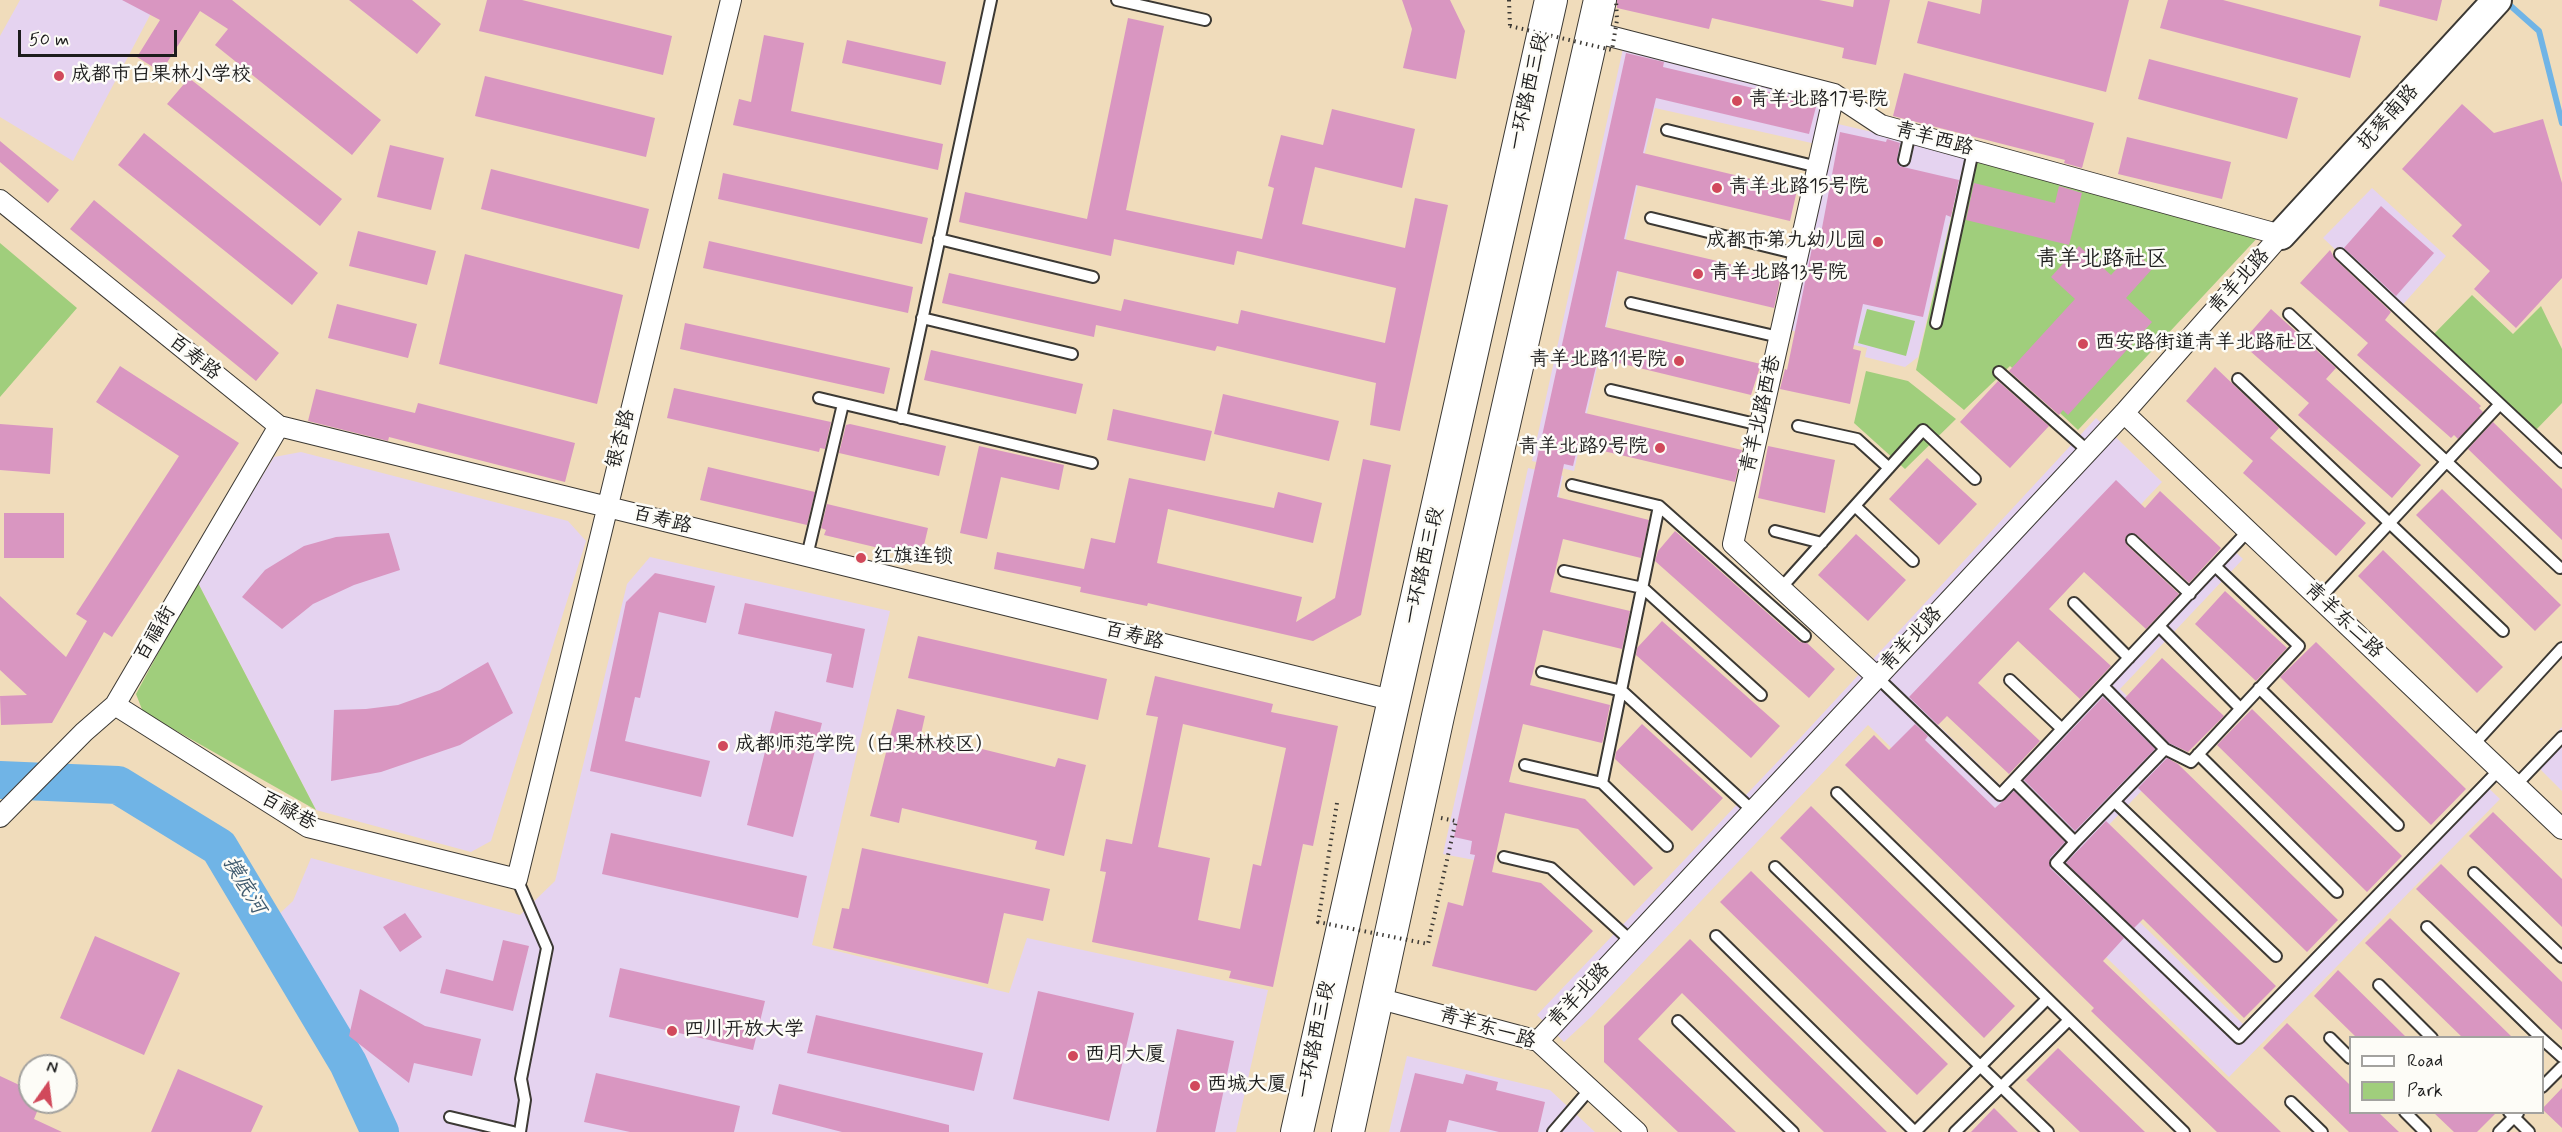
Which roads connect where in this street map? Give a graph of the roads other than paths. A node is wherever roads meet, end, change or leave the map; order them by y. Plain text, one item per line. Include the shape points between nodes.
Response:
1 (731, 0) edge
2 (991, 0) edge
3 (1117, 0) edge
4 (1551, 0) edge
5 (1600, 0) edge
6 (2494, 3) edge
7 (1205, 20) dead end
8 (1594, 32) junction
9 (1834, 94) junction
10 (1667, 130) dead end
11 (1910, 134) junction
12 (1973, 151) junction
13 (1904, 160) dead end
14 (1818, 167) junction
15 (0, 200) edge
16 (1651, 218) dead end
17 (2281, 236) junction
18 (939, 239) junction
19 (1798, 254) junction
20 (2340, 255) dead end
21 (1093, 277) dead end
22 (1631, 303) dead end
23 (2289, 314) dead end
24 (922, 318) junction
25 (1936, 323) dead end
26 (1779, 338) junction
27 (1072, 354) dead end
28 (1999, 372) dead end
29 (2238, 379) dead end
30 (1611, 390) dead end
31 (819, 398) dead end
32 (843, 404) junction
33 (2500, 404) junction
34 (2124, 413) junction
35 (901, 418) junction
36 (1760, 425) junction
37 (279, 426) junction
38 (1798, 426) dead end
39 (2088, 451) junction
40 (2447, 460) junction
41 (2562, 462) edge
42 (1092, 463) dead end
43 (1889, 468) junction
44 (1975, 479) dead end
45 (1572, 485) dead end
46 (1659, 506) junction
47 (1855, 506) junction
48 (606, 507) junction
49 (2390, 522) junction
50 (1775, 531) dead end
51 (2248, 531) junction
52 (2132, 540) dead end
53 (1822, 543) junction
54 (807, 556) junction
55 (1913, 561) dead end
56 (2215, 566) junction
57 (2560, 568) dead end
58 (1564, 571) dead end
59 (1643, 588) junction
60 (1781, 588) junction
61 (2190, 594) junction
62 (2319, 598) junction
63 (2074, 603) dead end
64 (2159, 626) junction
65 (2503, 631) dead end
66 (1804, 636) dead end
67 (2562, 648) edge
68 (2129, 658) junction
69 (1542, 672) dead end
70 (1877, 677) junction
71 (2010, 680) dead end
72 (2103, 686) junction
73 (2259, 688) junction
74 (1622, 691) junction
75 (1761, 695) dead end
76 (1395, 701) junction
77 (114, 705) junction
78 (2240, 708) junction
79 (2062, 729) junction
80 (2562, 736) edge
81 (2472, 745) junction
82 (2165, 749) junction
83 (2198, 754) junction
84 (1525, 765) dead end
85 (2499, 770) junction
86 (2014, 781) junction
87 (1602, 783) junction
88 (2516, 786) junction
89 (1837, 793) dead end
90 (2115, 802) junction
91 (6, 809) edge
92 (1752, 810) junction
93 (2397, 825) dead end
94 (2562, 829) edge
95 (2075, 843) junction
96 (1667, 846) dead end
97 (1504, 857) dead end
98 (1775, 867) dead end
99 (2474, 873) dead end
100 (516, 879) junction
101 (2337, 892) dead end
102 (2427, 927) dead end
103 (1716, 936) dead end
104 (1631, 941) junction
105 (2276, 956) dead end
106 (2562, 957) edge
107 (2379, 985) dead end
108 (1377, 998) junction
109 (2046, 1000) junction
110 (1678, 1021) dead end
111 (2068, 1021) junction
112 (2430, 1036) edge
113 (2540, 1036) edge
114 (2330, 1038) dead end
115 (2544, 1040) edge
116 (1538, 1041) junction
117 (2349, 1057) edge
118 (2562, 1058) edge
119 (1980, 1067) junction
120 (2562, 1067) edge
121 (2544, 1085) edge
122 (2001, 1087) junction
123 (1590, 1089) junction
124 (2291, 1102) dead end
125 (2406, 1114) edge
126 (2514, 1114) edge
127 (450, 1117) dead end
128 (513, 1132) edge
129 (520, 1132) edge
130 (1297, 1132) edge
131 (1348, 1132) edge
132 (1553, 1132) edge
133 (1637, 1132) edge
134 (1793, 1132) edge
135 (1955, 1132) edge
136 (2048, 1132) edge
137 (2184, 1132) edge
138 (2322, 1132) edge
139 (2425, 1132) edge
140 (2499, 1132) edge
141 (2529, 1132) edge

1 - 48 street, 银杏路
2 - 18 lane
3 - 7 lane
4 - 76 main road, 一环路西三段
5 - 8 main road
6 - 17 street, 抚琴南路
8 - 9 street, 青羊西路
8 - 108 main road
9 - 11 street, 青羊西路 via 1881,126
9 - 14 street, 青羊北路西巷
10 - 14 lane
11 - 12 street, 青羊西路
11 - 13 lane
12 - 17 street, 青羊西路
12 - 25 lane
14 - 19 street, 青羊北路西巷
15 - 37 street, 百寿路
16 - 19 lane
17 - 34 street, 青羊北路
18 - 21 lane
18 - 24 lane
19 - 26 street, 青羊北路西巷
20 - 33 lane
22 - 26 lane
23 - 40 lane
24 - 27 lane
24 - 35 lane
26 - 36 street, 青羊北路西巷
28 - 39 lane
29 - 49 lane
30 - 36 lane
31 - 32 lane
32 - 35 lane
32 - 54 lane
33 - 40 lane
33 - 41 lane
34 - 39 street, 青羊北路
34 - 51 street, 青羊东二路
35 - 42 lane
36 - 60 street, 青羊北路西巷 via 1733,544
37 - 48 street, 百寿路
37 - 77 street, 百福街
38 - 43 lane via 1857,439
39 - 70 street, 青羊北路
40 - 49 lane
40 - 57 lane
43 - 44 lane via 1923,430
43 - 47 lane
45 - 46 lane
46 - 59 lane
46 - 66 lane
47 - 53 lane
47 - 55 lane
48 - 54 street, 百寿路
48 - 100 street, 银杏路
49 - 62 lane
49 - 65 lane
50 - 53 lane
51 - 56 lane
51 - 62 street, 青羊东二路
52 - 61 lane
53 - 60 lane
54 - 76 street, 百寿路
56 - 61 lane
56 - 73 lane via 2299,646
58 - 59 lane
59 - 74 lane
59 - 75 lane
60 - 70 street, 青羊北路西巷
61 - 64 lane
62 - 81 street, 青羊东二路
63 - 68 lane
64 - 68 lane
64 - 78 lane
67 - 81 lane
68 - 72 lane
69 - 74 lane
70 - 86 lane via 2000,795
70 - 92 street, 青羊北路
71 - 79 lane
72 - 79 lane
72 - 82 lane
73 - 78 lane
73 - 93 lane
74 - 87 lane
74 - 92 lane
76 - 130 main road, 一环路西三段
77 - 91 street, 百福街
77 - 100 street, 百禄巷 via 308,827
78 - 83 lane
79 - 86 lane
80 - 88 lane
81 - 85 street, 青羊东二路
82 - 83 lane via 2191,762
82 - 90 lane
83 - 101 lane
84 - 87 lane
85 - 88 street, 青羊东二路
85 - 95 lane via 2239,1038 2056,863
86 - 95 lane
87 - 96 lane
88 - 94 street, 青羊东二路
89 - 109 lane
90 - 95 lane
90 - 105 lane
92 - 104 street, 青羊北路
97 - 104 lane via 1551,868
98 - 119 lane
99 - 106 lane
100 - 129 lane via 547,948 521,1079 525,1100
102 - 113 lane
103 - 119 lane via 1915,1132
104 - 116 street, 青羊北路
107 - 112 lane
108 - 116 street, 青羊东一路
108 - 131 main road
109 - 111 lane
109 - 119 lane
110 - 134 lane
111 - 122 lane
111 - 137 lane
114 - 117 lane
115 - 118 lane
116 - 123 street, 青羊东一路
119 - 122 lane
120 - 121 lane
122 - 135 lane
122 - 136 lane
123 - 132 lane
123 - 133 street, 青羊东一路
124 - 138 lane
125 - 139 lane
126 - 140 lane
126 - 141 lane
127 - 128 lane

